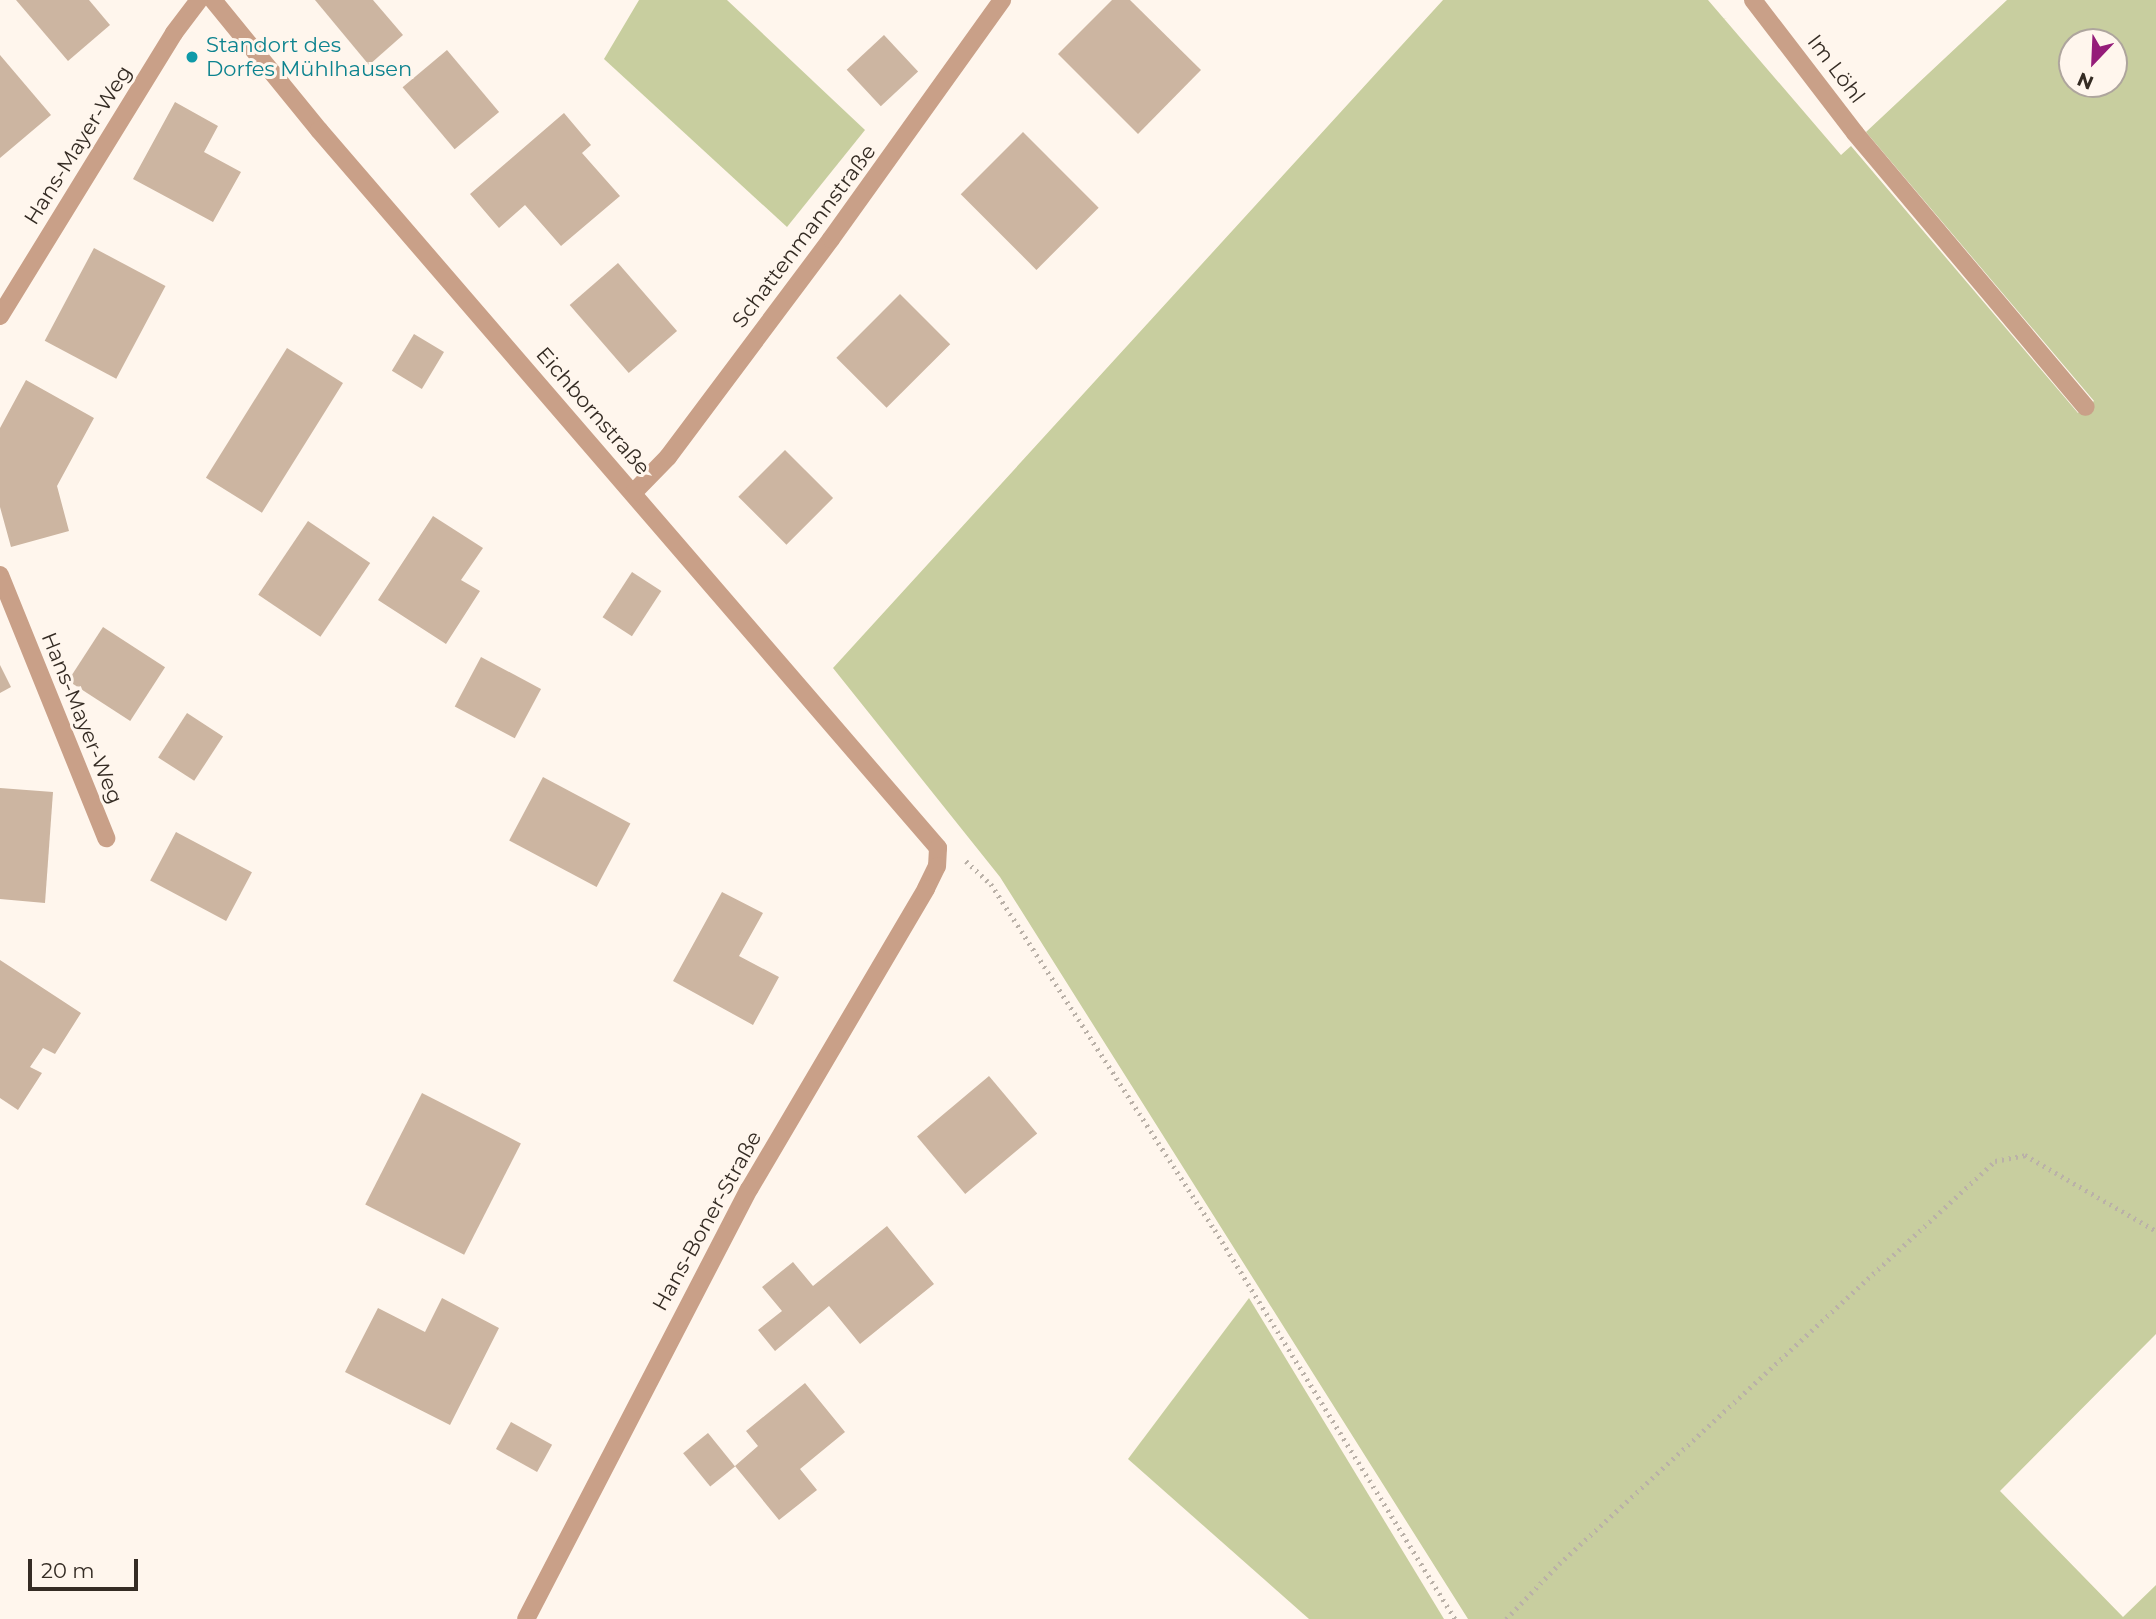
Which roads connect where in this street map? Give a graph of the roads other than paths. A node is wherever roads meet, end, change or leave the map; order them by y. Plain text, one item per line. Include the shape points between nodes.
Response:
1 (199, 0) edge
2 (213, 0) edge
3 (1002, 0) edge
4 (1753, 0) edge
5 (0, 316) edge
6 (2086, 407) dead end
7 (634, 492) junction
8 (0, 575) edge
9 (106, 838) dead end
10 (938, 852) joint
11 (526, 1619) edge

1 - 5 street, Hans-Mayer-Weg via 174,33
2 - 7 street, Eichbornstraße via 319,130
3 - 7 street, Schattenmannstraße via 668,457
4 - 6 street, Im Löhl via 1855,133
7 - 10 street, Eichbornstraße via 892,790
8 - 9 street, Hans-Mayer-Weg
10 - 11 street, Hans-Boner-Straße via 926,889 749,1189

